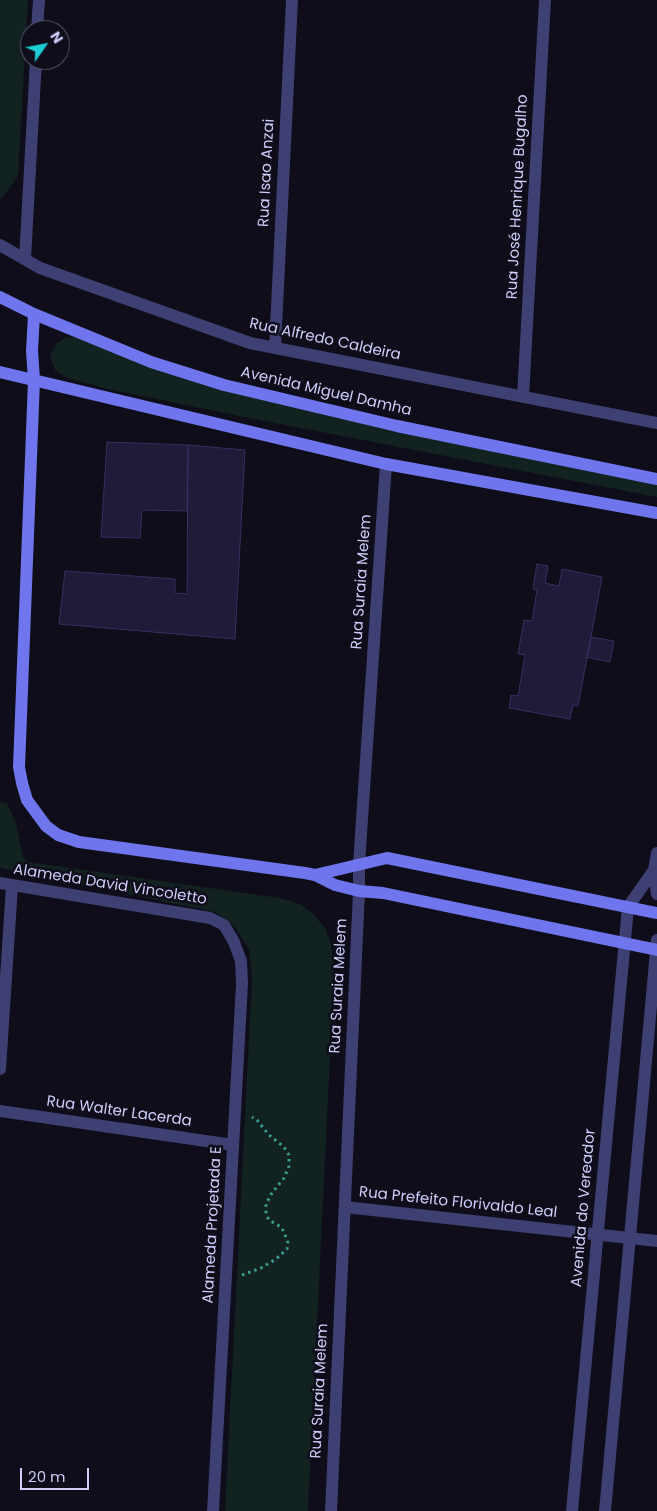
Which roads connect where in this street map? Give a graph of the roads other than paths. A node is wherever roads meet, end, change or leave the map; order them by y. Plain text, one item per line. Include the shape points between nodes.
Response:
1 (39, 0) edge
2 (292, 0) edge
3 (545, 0) edge
4 (38, 20) edge
5 (35, 70) edge
6 (0, 245) edge
7 (25, 259) junction
8 (0, 297) edge
9 (34, 314) junction
10 (275, 348) junction
11 (0, 372) edge
12 (34, 380) junction
13 (523, 396) junction
14 (657, 423) edge
15 (386, 464) junction
16 (657, 478) edge
17 (657, 513) edge
18 (657, 853) edge
19 (359, 864) junction
20 (654, 870) junction
21 (315, 875) junction
22 (6, 884) edge
23 (359, 891) junction
24 (657, 894) edge
25 (628, 907) junction
26 (657, 913) edge
27 (234, 942) joint
28 (624, 942) junction
29 (657, 947) edge
30 (0, 1069) edge
31 (0, 1111) edge
32 (234, 1145) junction
33 (345, 1207) junction
34 (597, 1235) junction
35 (630, 1238) junction
36 (657, 1241) edge
37 (214, 1511) edge
38 (331, 1511) edge
39 (572, 1511) edge
40 (605, 1511) edge

1 - 4 street
2 - 10 street, Rua Isao Anzai
3 - 13 street, Rua José Henrique Bugalho
5 - 7 street
6 - 7 street, Rua Alfredo Caldeira
7 - 10 street, Rua Alfredo Caldeira via 40,268 250,343
8 - 9 street, Avenida Miguel Damha
9 - 12 street
9 - 16 street, Avenida Miguel Damha via 151,362 224,385 397,426
10 - 13 street, Rua Alfredo Caldeira
11 - 12 street
12 - 15 street
12 - 21 street via 19,767 27,800 46,826 79,842
13 - 14 street, Rua Alfredo Caldeira
15 - 17 street
15 - 19 street, Rua Suraia Melem
18 - 20 street
19 - 21 street
19 - 23 street, Rua Suraia Melem
19 - 25 street via 387,858
20 - 24 street
20 - 25 street
21 - 23 street via 335,885
22 - 27 street, Alameda David Vincoletto via 210,918 224,926
22 - 30 street
23 - 28 street via 384,893
23 - 33 street, Rua Suraia Melem
25 - 26 street
25 - 28 street, Avenida do Vereador
27 - 32 street, Alameda Projetada E via 241,961 242,984
28 - 29 street
28 - 34 street, Avenida do Vereador
29 - 35 street
31 - 32 street, Rua Walter Lacerda
32 - 37 street, Alameda Projetada E
33 - 34 street, Rua Prefeito Florivaldo Leal
33 - 38 street, Rua Suraia Melem
34 - 35 street, Rua Prefeito Florivaldo Leal
34 - 39 street, Avenida do Vereador
35 - 36 street, Rua Prefeito Florivaldo Leal
35 - 40 street

